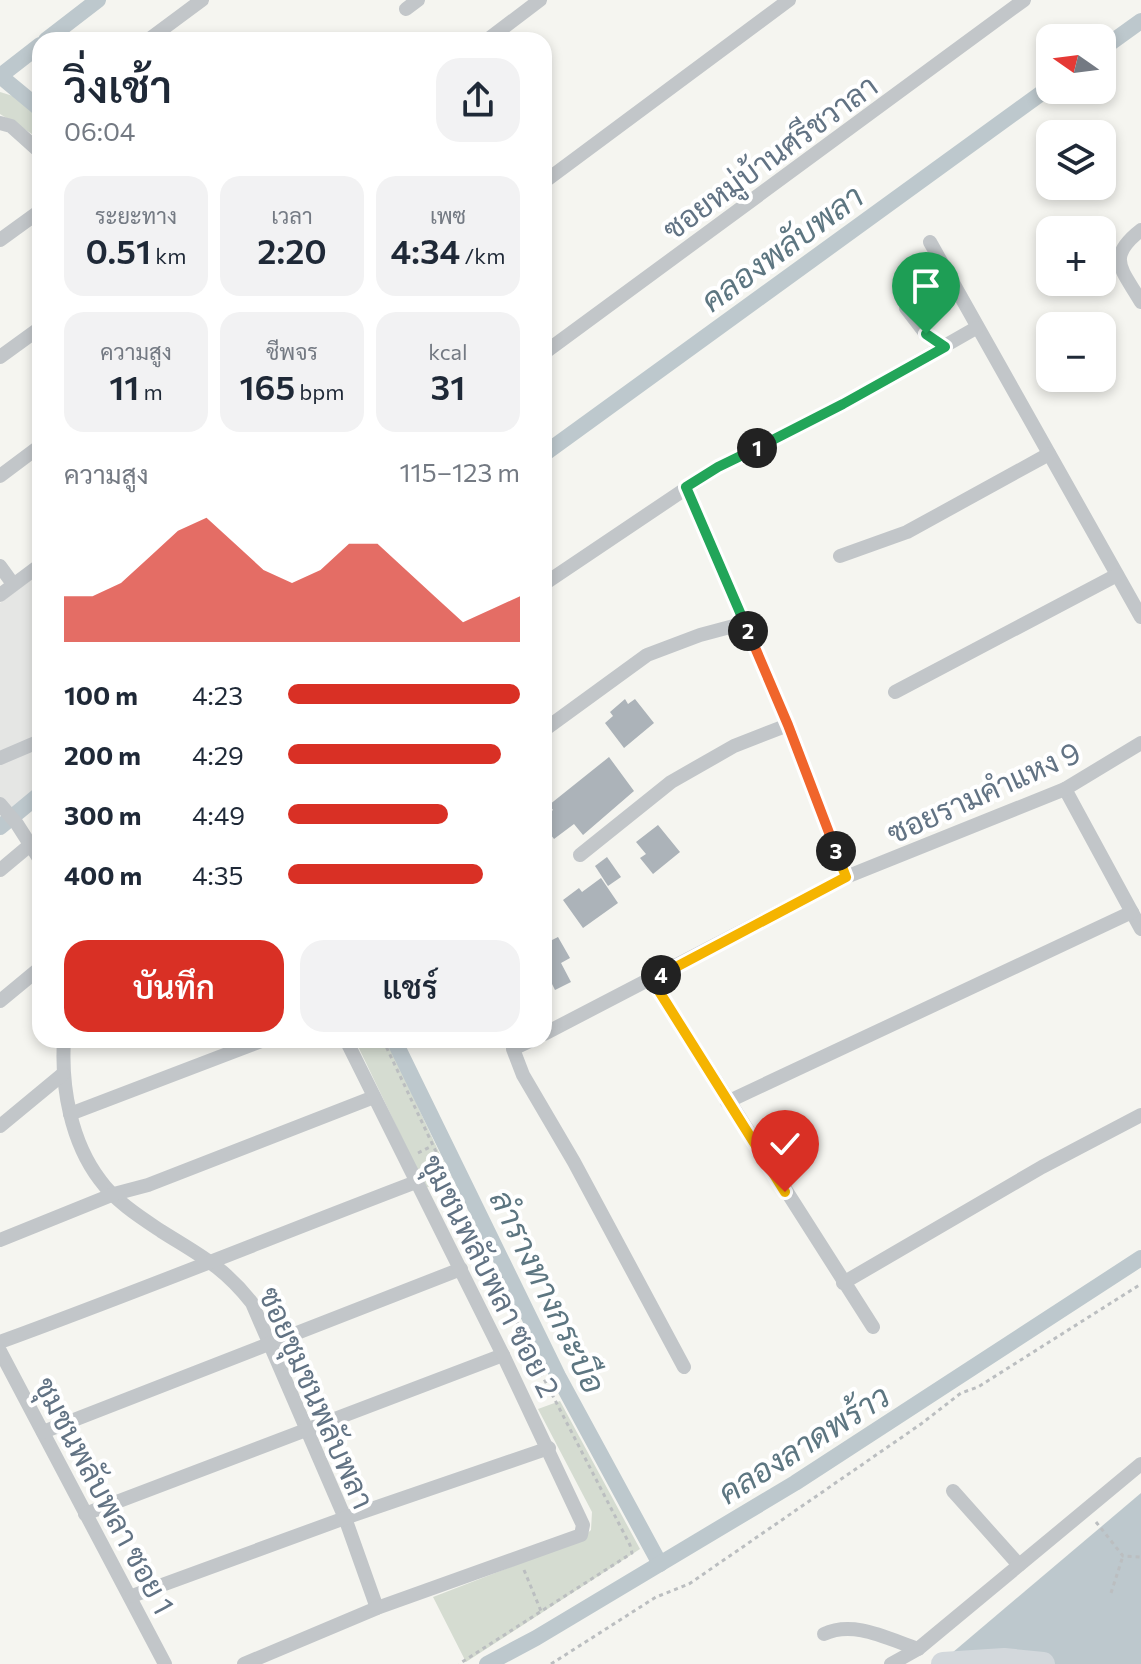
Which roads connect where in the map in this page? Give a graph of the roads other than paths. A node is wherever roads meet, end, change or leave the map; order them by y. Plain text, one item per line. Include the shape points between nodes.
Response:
1 (202, 0) edge
2 (540, 0) edge
3 (789, 0) edge
4 (1024, 0) edge
5 (159, 32) edge
6 (498, 32) edge
7 (0, 123) edge
8 (32, 145) edge
9 (552, 176) edge
10 (32, 217) edge
11 (1141, 230) edge
12 (0, 240) edge
13 (930, 242) dead end
14 (1141, 302) edge
15 (906, 308) dead end
16 (976, 328) junction
17 (32, 334) edge
18 (552, 347) edge
19 (945, 347) junction
20 (0, 357) edge
21 (32, 452) edge
22 (1049, 454) junction
23 (0, 476) edge
24 (686, 487) junction
25 (840, 556) dead end
26 (0, 566) edge
27 (32, 571) edge
28 (1117, 575) junction
29 (552, 579) edge
30 (13, 584) junction
31 (0, 595) edge
32 (1141, 617) edge
33 (745, 623) junction
34 (895, 692) dead end
35 (552, 724) edge
36 (788, 725) junction
37 (1141, 743) edge
38 (32, 744) edge
39 (0, 758) edge
40 (1065, 789) junction
41 (0, 804) edge
42 (30, 845) junction
43 (32, 848) edge
44 (580, 855) dead end
45 (0, 870) edge
46 (846, 877) junction
47 (1132, 912) junction
48 (1141, 929) edge
49 (32, 975) edge
50 (652, 980) junction
51 (0, 1001) edge
52 (552, 1030) edge
53 (64, 1048) edge
54 (243, 1048) edge
55 (350, 1048) edge
56 (512, 1048) edge
57 (63, 1074) junction
58 (374, 1097) junction
59 (727, 1102) junction
60 (70, 1114) junction
61 (1141, 1115) edge
62 (0, 1126) edge
63 (416, 1182) junction
64 (114, 1194) junction
65 (0, 1240) edge
66 (210, 1260) junction
67 (461, 1269) junction
68 (843, 1283) junction
69 (873, 1327) dead end
70 (0, 1342) edge
71 (269, 1343) junction
72 (0, 1351) edge
73 (503, 1355) junction
74 (684, 1367) dead end
75 (308, 1429) junction
76 (43, 1432) junction
77 (549, 1448) junction
78 (1141, 1464) edge
79 (953, 1491) dead end
80 (85, 1514) junction
81 (345, 1518) junction
82 (1019, 1565) junction
83 (132, 1596) junction
84 (377, 1608) junction
85 (824, 1634) dead end
86 (918, 1649) junction
87 (165, 1664) edge
88 (244, 1664) edge
89 (891, 1664) edge
90 (943, 1664) edge
91 (1043, 1664) edge

1 - 5 street
2 - 6 street
3 - 9 street
4 - 18 street, ซอยหมู่บ้านศรีชวาลา
7 - 8 street
10 - 12 street
11 - 14 street via 1124,244 1119,257
13 - 16 street
15 - 19 street via 926,334
16 - 19 street
16 - 22 street
17 - 20 street
19 - 24 street
21 - 23 street
22 - 25 street via 907,532
22 - 28 street
24 - 29 street
24 - 33 street
26 - 30 street
27 - 30 street
28 - 32 street
28 - 34 street
30 - 31 street
33 - 35 street via 647,655
33 - 36 street
36 - 44 street via 734,746 671,782
36 - 46 street
37 - 40 street, ซอยรามคำแหง 9
38 - 39 street
40 - 46 street, ซอยรามคำแหง 9
40 - 47 street
41 - 42 street
42 - 43 street
42 - 45 street
46 - 50 street, ซอยรามคำแหง 9
47 - 48 street
47 - 59 street
49 - 51 street
50 - 52 street, ซอยรามคำแหง 9
50 - 59 street
53 - 57 street, ซอยชุมชนพลับพลา
54 - 60 street
55 - 58 street, ชุมชนพลับพลา ซอย 2
56 - 74 street
57 - 60 street, ซอยชุมชนพลับพลา
57 - 62 street
58 - 63 street, ชุมชนพลับพลา ซอย 2
58 - 64 street
59 - 68 street
60 - 64 street, ซอยชุมชนพลับพลา via 84,1152
61 - 68 street
63 - 66 street
63 - 67 street, ชุมชนพลับพลา ซอย 2
64 - 65 street
64 - 66 street, ซอยชุมชนพลับพลา
66 - 70 street
66 - 71 street, ซอยชุมชนพลับพลา via 252,1303
67 - 71 street
67 - 73 street, ชุมชนพลับพลา ซอย 2
68 - 69 street
71 - 75 street, ซอยชุมชนพลับพลา
71 - 76 street
72 - 76 street, ชุมชนพลับพลา ซอย 1
73 - 75 street
73 - 77 street, ชุมชนพลับพลา ซอย 2
75 - 80 street
75 - 81 street, ซอยชุมชนพลับพลา
76 - 80 street, ชุมชนพลับพลา ซอย 1
77 - 81 street
77 - 84 street, ชุมชนพลับพลา ซอย 2 via 583,1525 581,1535
78 - 82 street
79 - 82 street
80 - 83 street, ชุมชนพลับพลา ซอย 1
81 - 83 street
81 - 84 street, ซอยชุมชนพลับพลา
82 - 86 street
83 - 87 street, ชุมชนพลับพลา ซอย 1
84 - 88 street
85 - 86 street via 838,1627 853,1628
86 - 89 street
90 - 91 highway

